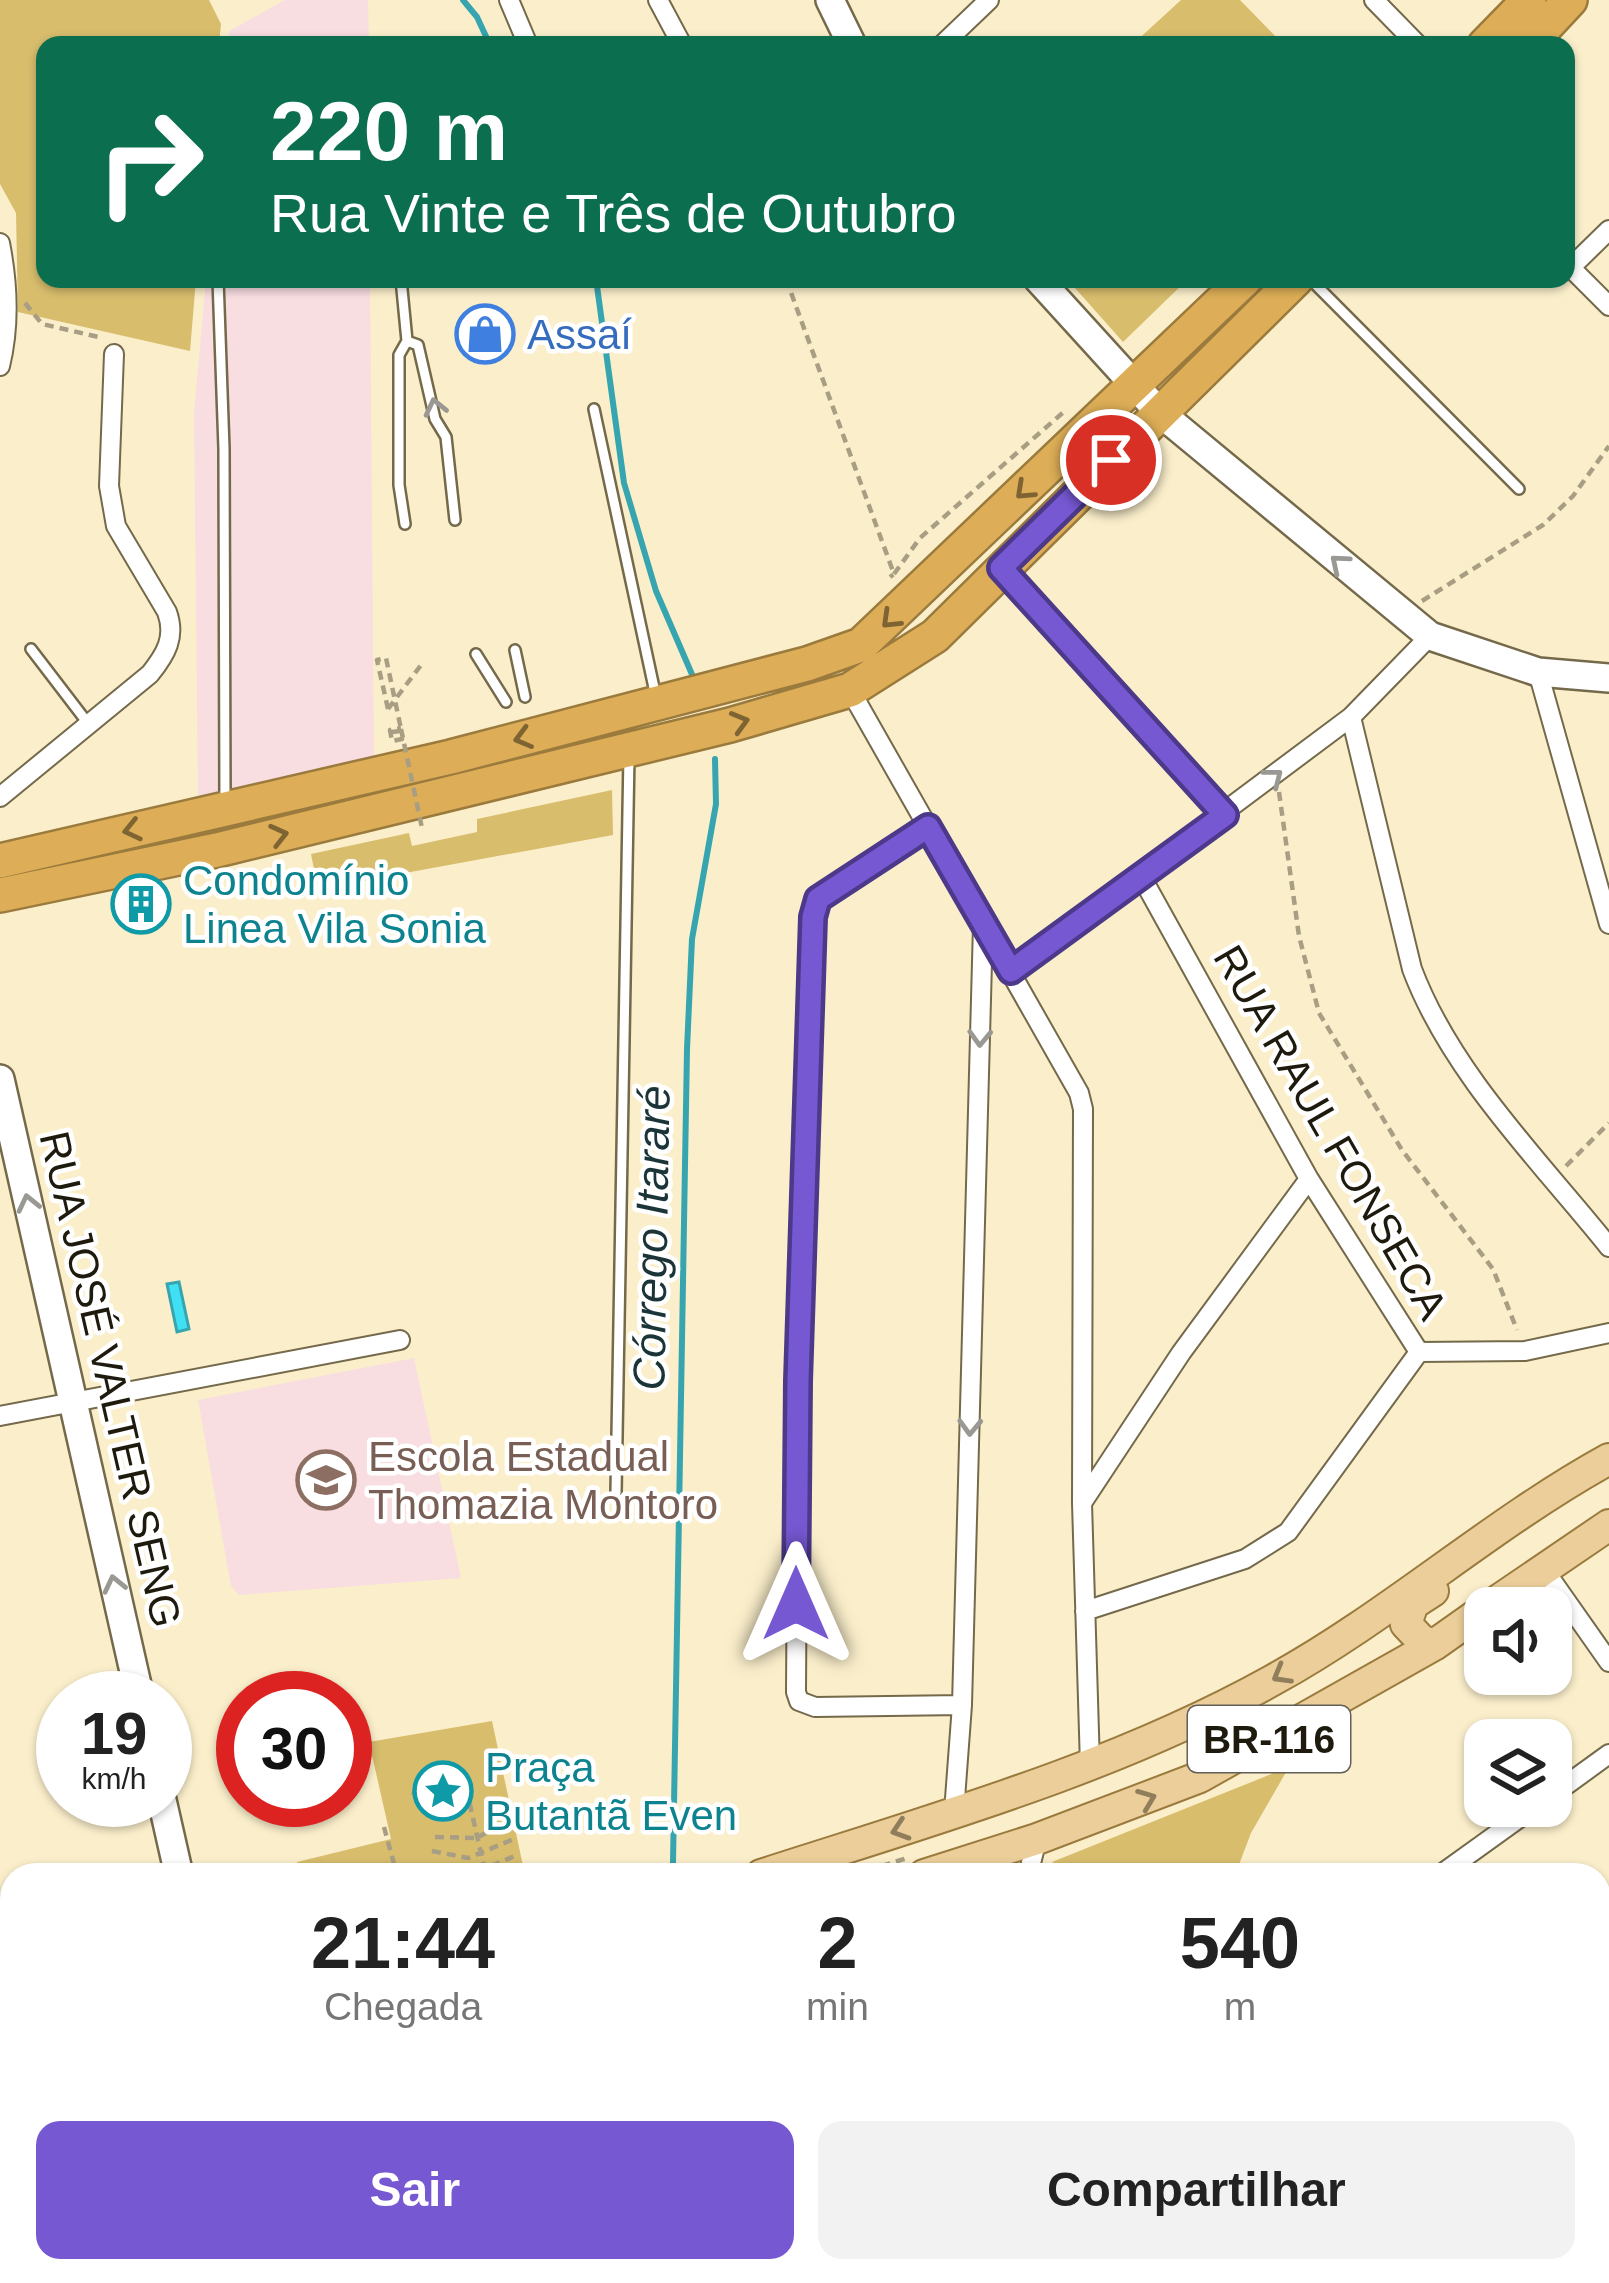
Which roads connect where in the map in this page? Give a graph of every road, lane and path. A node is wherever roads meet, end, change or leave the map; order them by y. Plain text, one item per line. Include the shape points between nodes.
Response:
1 (509, 0) edge
2 (658, 0) edge
3 (830, 0) edge
4 (989, 0) edge
5 (1374, 0) edge
6 (1529, 0) edge
7 (1570, 0) edge
8 (524, 36) edge
9 (677, 36) edge
10 (848, 36) edge
11 (952, 36) edge
12 (1409, 36) edge
13 (1494, 36) edge
14 (1536, 36) edge
15 (1609, 230) edge
16 (0, 243) edge
17 (1575, 260) edge
18 (1575, 273) edge
19 (8, 279) junction
20 (218, 288) edge
21 (402, 288) edge
22 (789, 288) edge
23 (1046, 288) edge
24 (1236, 288) edge
25 (1287, 288) edge
26 (1319, 288) edge
27 (1609, 306) edge
28 (406, 341) junction
29 (114, 354) joint
30 (0, 366) edge
31 (1135, 387) junction
32 (1076, 401) dead end
33 (594, 409) dead end
34 (1160, 412) junction
35 (1609, 446) edge
36 (1519, 489) dead end
37 (455, 520) dead end
38 (405, 524) dead end
39 (1001, 568) junction
40 (894, 574) junction
41 (881, 587) dead end
42 (1400, 615) junction
43 (1430, 636) junction
44 (31, 649) dead end
45 (515, 650) dead end
46 (476, 654) dead end
47 (424, 661) dead end
48 (1538, 672) junction
49 (1609, 677) edge
50 (850, 690) junction
51 (525, 697) dead end
52 (506, 702) dead end
53 (657, 702) junction
54 (1351, 717) junction
55 (90, 726) junction
56 (401, 729) junction
57 (392, 732) dead end
58 (629, 749) junction
59 (1276, 775) junction
60 (0, 797) edge
61 (225, 809) junction
62 (1225, 815) junction
63 (928, 827) junction
64 (422, 828) dead end
65 (0, 861) edge
66 (1142, 876) junction
67 (0, 895) edge
68 (983, 921) junction
69 (1609, 923) edge
70 (1011, 971) junction
71 (0, 1078) edge
72 (1609, 1123) edge
73 (1554, 1178) junction
74 (1309, 1179) junction
75 (1609, 1247) edge
76 (1607, 1339) edge
77 (400, 1340) dead end
78 (1419, 1352) junction
79 (1525, 1352) junction
80 (73, 1400) junction
81 (0, 1416) edge
82 (1609, 1459) edge
83 (616, 1493) dead end
84 (1082, 1503) junction
85 (1609, 1525) edge
86 (1449, 1566) junction
87 (1543, 1568) junction
88 (1517, 1587) edge
89 (1085, 1611) junction
90 (1464, 1624) edge
91 (1345, 1637) junction
92 (1434, 1645) junction
93 (1609, 1662) edge
94 (134, 1671) edge
95 (962, 1705) junction
96 (1276, 1735) junction
97 (1609, 1754) edge
98 (1090, 1765) junction
99 (1572, 1781) edge
100 (412, 1792) dead end
101 (955, 1812) junction
102 (509, 1819) dead end
103 (384, 1826) dead end
104 (168, 1827) edge
105 (1507, 1827) edge
106 (435, 1838) dead end
107 (477, 1838) junction
108 (514, 1839) dead end
109 (1037, 1839) junction
110 (432, 1850) dead end
111 (481, 1855) junction
112 (517, 1855) dead end
113 (176, 1863) edge
114 (394, 1863) edge
115 (483, 1863) edge
116 (502, 1863) edge
117 (797, 1863) edge
118 (968, 1863) edge
119 (1031, 1863) edge
120 (1457, 1863) edge

1 - 8 street
2 - 9 street
3 - 10 street
4 - 11 street
5 - 12 street
6 - 13 highway
7 - 14 highway
15 - 17 street
16 - 19 street
18 - 27 street
19 - 29 path via 42,324 101,335
19 - 30 street
20 - 61 lane
21 - 28 lane
22 - 40 path
23 - 31 street
24 - 31 highway
25 - 34 highway
26 - 36 lane
37 -> 28 lane via 446,437 418,345
28 - 38 lane via 398,356
29 - 55 street via 109,485 116,526 172,626 150,674
31 - 34 street
31 -> 53 highway via 861,645
32 - 40 path via 920,538
33 - 53 lane
34 - 39 highway
42 -> 34 street
35 - 42 path via 1543,525
39 - 50 highway via 935,636
39 - 62 street
40 - 41 path
42 - 43 street
43 - 48 street
43 - 54 street
44 - 55 lane
45 - 51 lane
46 - 52 lane
47 - 56 path via 400,693 388,709 377,660 386,658 391,680 395,702
48 - 49 street
48 - 69 street
58 -> 50 highway
50 - 63 street
53 -> 61 highway
54 - 59 street
54 - 73 street via 1426,1006 1452,1051
55 - 60 street
56 - 57 path via 390,730 392,741 402,739 400,730
56 - 64 path, bridge
67 -> 58 highway
58 - 83 lane
62 -> 59 street
59 - 79 path via 1319,1013 1402,1150 1493,1269
61 -> 65 highway
62 - 66 street
63 - 68 street
63 - 95 street via 825,892 813,917 796,1692 815,1707
66 - 70 street
66 - 74 street, RUA RAUL FONSECA
68 - 70 street
68 -> 95 street
70 - 84 street via 1083,1109
80 -> 71 street, RUA JOSÉ VALTER SENG
72 - 73 path
73 - 75 street
74 - 78 street, RUA RAUL FONSECA
74 - 84 street
76 - 79 street
77 - 80 street
78 - 79 street
78 - 89 street, RUA RAUL FONSECA via 1288,1532 1245,1559
80 - 81 street
94 -> 80 street, RUA JOSÉ VALTER SENG
82 - 86 main road, BR-116
84 - 89 street
85 - 87 main road, BR-116
86 - 91 main road, BR-116
86 - 92 main road via 1407,1618 1408,1630
87 - 88 main road, BR-116
87 - 93 street
89 - 98 street
90 - 92 main road, BR-116
91 - 96 main road via 1366,1650 1361,1672 1287,1718
91 -> 98 main road, BR-116 via 1217,1710
92 - 96 main road, BR-116
95 - 101 street
109 -> 96 main road, BR-116 via 1150,1799
97 - 99 street
98 - 101 main road, BR-116
100 - 107 path via 441,1807 470,1805
101 -> 117 main road, BR-116
102 - 107 path
103 - 114 path
104 - 113 street
105 - 120 street
106 - 107 path
107 - 111 path
108 - 111 path
109 - 118 main road, BR-116
109 - 119 street
110 - 111 path
111 - 115 path
112 - 116 path

